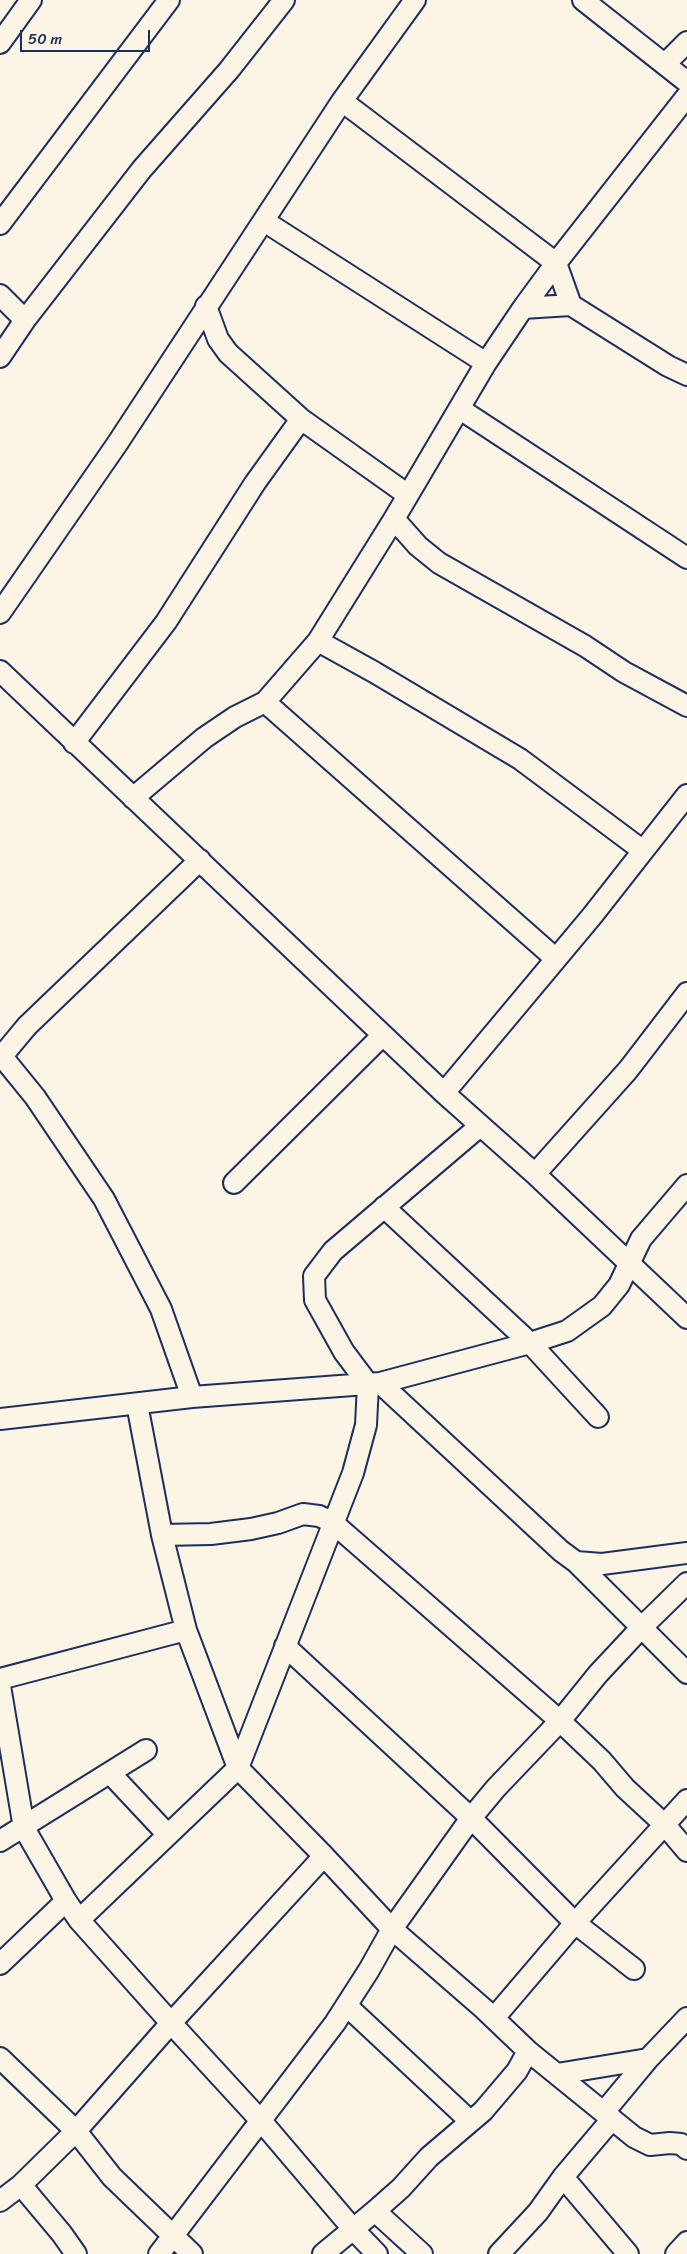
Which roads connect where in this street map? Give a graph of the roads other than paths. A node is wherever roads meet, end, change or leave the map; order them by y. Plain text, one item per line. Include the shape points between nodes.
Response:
1 (31, 0) edge
2 (169, 0) edge
3 (284, 0) edge
4 (416, 0) edge
5 (583, 0) edge
6 (687, 42) edge
7 (0, 43) edge
8 (665, 64) junction
9 (687, 82) edge
10 (687, 96) edge
11 (342, 101) junction
12 (264, 220) junction
13 (0, 224) edge
14 (556, 263) junction
15 (0, 294) edge
16 (570, 305) junction
17 (206, 306) junction
18 (523, 308) junction
19 (25, 320) junction
20 (0, 357) edge
21 (486, 363) junction
22 (687, 374) edge
23 (460, 409) junction
24 (302, 419) junction
25 (408, 495) junction
26 (394, 519) junction
27 (687, 558) edge
28 (0, 613) edge
29 (318, 641) junction
30 (0, 671) edge
31 (265, 702) junction
32 (687, 706) edge
33 (74, 743) junction
34 (687, 795) edge
35 (133, 798) junction
36 (642, 850) junction
37 (200, 860) junction
38 (556, 959) junction
39 (687, 993) edge
40 (383, 1035) junction
41 (1, 1055) edge
42 (444, 1094) junction
43 (480, 1126) junction
44 (535, 1174) junction
45 (234, 1183) dead end
46 (687, 1185) edge
47 (384, 1207) junction
48 (630, 1264) junction
49 (687, 1318) edge
50 (530, 1343) junction
51 (374, 1384) junction
52 (192, 1398) junction
53 (137, 1404) junction
54 (598, 1417) dead end
55 (0, 1419) edge
56 (332, 1522) junction
57 (162, 1535) junction
58 (687, 1553) edge
59 (576, 1562) junction
60 (687, 1583) edge
61 (641, 1628) junction
62 (186, 1630) junction
63 (285, 1646) junction
64 (687, 1673) edge
65 (0, 1679) edge
66 (0, 1686) edge
67 (560, 1721) junction
68 (146, 1750) dead end
69 (238, 1768) junction
70 (110, 1773) junction
71 (687, 1800) edge
72 (472, 1818) junction
73 (665, 1825) junction
74 (24, 1828) junction
75 (168, 1835) junction
76 (0, 1841) edge
77 (687, 1851) edge
78 (324, 1856) junction
79 (66, 1901) junction
80 (79, 1920) junction
81 (575, 1923) junction
82 (392, 1929) junction
83 (0, 1964) edge
84 (634, 1969) dead end
85 (347, 2006) junction
86 (494, 2018) junction
87 (687, 2018) edge
88 (171, 2024) junction
89 (528, 2051) junction
90 (0, 2058) edge
91 (648, 2059) junction
92 (557, 2074) junction
93 (608, 2115) junction
94 (470, 2121) junction
95 (262, 2122) junction
96 (76, 2132) junction
97 (687, 2149) edge
98 (563, 2177) junction
99 (21, 2185) junction
100 (0, 2201) edge
101 (375, 2211) junction
102 (353, 2229) junction
103 (687, 2242) edge
104 (185, 2248) edge
105 (76, 2254) edge
106 (159, 2254) edge
107 (323, 2254) edge
108 (378, 2254) edge
109 (422, 2254) edge
110 (499, 2254) edge
111 (628, 2254) edge
112 (676, 2254) edge

1 - 7 street
2 - 13 street
3 - 19 street via 229,70 142,169
4 - 11 street
5 - 8 street
6 - 8 street
8 - 9 street
10 - 14 street
11 - 12 street
11 - 14 street
12 - 17 street
12 - 21 street
14 - 16 street
14 - 18 street
15 - 19 street
16 - 18 street
16 - 22 street via 668,366
17 - 24 street via 218,339 228,353
17 - 28 street via 117,444
18 - 21 street
19 - 20 street
21 - 23 street
23 - 25 street
23 - 27 street
24 - 25 street
24 - 33 street via 256,483 166,622
25 - 26 street
26 - 29 street
26 - 32 street via 418,546 439,563
29 - 31 street
29 - 36 street via 520,759
30 - 33 street
31 - 35 street via 204,738
31 - 38 street
33 - 35 street
34 - 36 street
35 - 37 street
36 - 38 street
37 - 40 street
37 - 41 street via 27,1026
38 - 42 street
39 - 44 street via 628,1070
40 - 42 street
40 - 45 street
41 - 52 street via 36,1097 104,1199 161,1309
42 - 43 street
43 - 44 street
43 - 47 street
44 - 48 street
46 - 48 street via 641,1239
47 - 50 street
47 - 51 street via 332,1251 314,1276 315,1300 344,1352
48 - 49 street
48 - 50 street via 602,1306 567,1331
50 - 51 street
50 - 54 street
51 - 52 street
51 - 56 street via 353,1473
51 - 59 street
52 - 53 street
53 - 55 street
53 - 57 street
56 - 57 street via 304,1514 252,1529
56 - 63 street
56 - 67 street
57 - 62 street
58 - 59 street via 602,1564
59 - 61 street
60 - 61 street
61 - 64 street
61 - 67 street
62 - 65 street
62 - 69 street
63 - 69 street
63 - 72 street
66 - 74 street
67 - 72 street
67 - 73 street via 602,1761 624,1788
68 - 70 street
69 - 75 street
69 - 78 street
70 - 74 street
70 - 75 street
71 - 73 street
72 - 81 street
72 - 82 street
73 - 77 street
73 - 81 street
74 - 76 street
74 - 79 street
75 - 80 street
78 - 82 street
78 - 88 street
79 - 80 street
79 - 83 street
80 - 88 street
81 - 84 street
81 - 86 street
82 - 85 street
82 - 86 street
85 - 94 street
85 - 95 street
86 - 89 street
87 - 91 street
88 - 95 street
88 - 96 street
89 - 92 street
89 - 94 street via 503,2088
90 - 96 street
91 - 92 street
91 - 93 street
92 - 93 street
93 - 97 street via 634,2137 650,2145 682,2144
93 - 98 street
94 - 101 street
95 - 102 street
95 - 104 street
96 - 99 street
96 - 104 street via 112,2178
98 - 110 street via 538,2212
98 - 111 street
99 - 100 street
99 - 105 street
101 - 102 street
101 - 109 street
102 - 107 street
102 - 108 street
103 - 112 street
104 - 106 street

